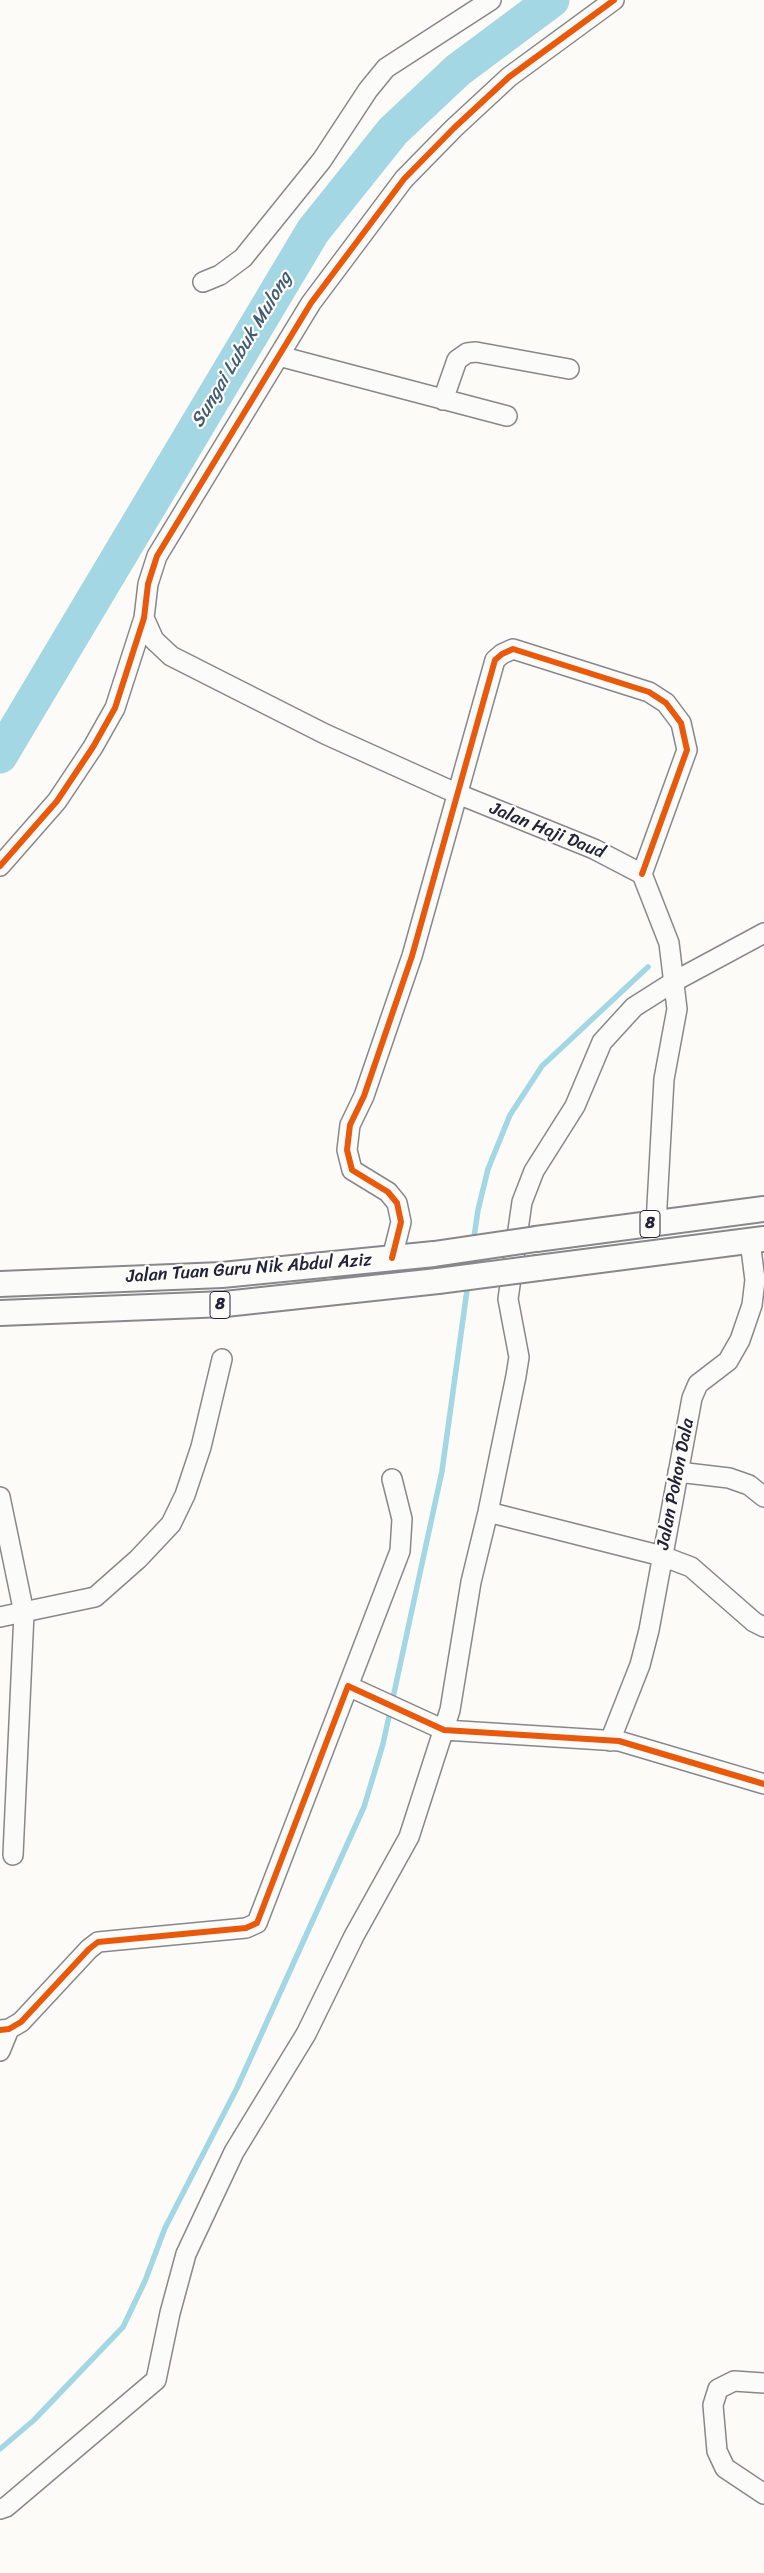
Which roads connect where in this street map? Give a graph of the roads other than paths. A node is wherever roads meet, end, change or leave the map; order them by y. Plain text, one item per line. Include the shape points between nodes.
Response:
1 (491, 0) edge
2 (614, 0) edge
3 (203, 282) dead end
4 (279, 356) junction
5 (568, 369) dead end
6 (443, 400) junction
7 (507, 416) dead end
8 (144, 618) junction
9 (458, 794) junction
10 (0, 866) edge
11 (642, 874) junction
12 (764, 933) edge
13 (676, 982) junction
14 (764, 1209) edge
15 (656, 1224) junction
16 (757, 1240) edge
17 (392, 1258) junction
18 (0, 1284) edge
19 (0, 1313) edge
20 (222, 1359) dead end
21 (678, 1472) junction
22 (392, 1479) dead end
23 (764, 1497) edge
24 (0, 1498) edge
25 (488, 1512) junction
26 (662, 1556) junction
27 (24, 1613) junction
28 (0, 1617) edge
29 (764, 1627) edge
30 (348, 1686) junction
31 (444, 1730) junction
32 (610, 1741) junction
33 (764, 1784) edge
34 (13, 1855) dead end
35 (5, 2029) edge
36 (0, 2051) edge
37 (764, 2383) edge
38 (764, 2494) edge
39 (0, 2509) edge

1 - 3 street via 386,68 322,160 243,258 220,275
2 - 4 street via 509,77 404,179 311,303
4 - 6 street
4 - 8 street via 157,556 148,584
5 - 6 street via 467,353 457,360
6 - 7 street
8 - 9 street, Jalan Haji Daud via 154,640 171,656 325,734
8 - 10 street via 115,708 57,801
9 - 11 street, Jalan Haji Daud via 594,849
9 - 11 street via 495,660 502,654 513,649 649,692 666,703 681,723 687,750
9 - 17 street via 412,956 364,1096 350,1125 346,1150 352,1170 388,1192 397,1203 401,1222
11 - 13 street via 669,943
12 - 13 street
13 - 15 street via 677,1009 664,1079
13 - 25 street via 634,1007 602,1042 575,1106 534,1171 522,1202 508,1299 519,1357
14 - 15 main road, Jalan Tuan Guru Nik Abdul Aziz / 8
15 - 17 main road, Jalan Tuan Guru Nik Abdul Aziz / 8, bridge
16 - 19 main road, Jalan Tuan Guru Nik Abdul Aziz / 8, bridge via 438,1281 225,1304
16 - 21 street, Jalan Pohon Dala via 752,1305 740,1340 728,1361 698,1384 692,1398
17 - 18 main road, Jalan Tuan Guru Nik Abdul Aziz / 8 via 222,1275
20 - 27 street via 201,1447 185,1495 171,1524 138,1560 96,1597
21 - 23 street via 729,1478 749,1485
21 - 26 street, Jalan Pohon Dala
22 - 30 street via 402,1519 400,1552
24 - 27 street
25 - 26 street
25 - 31 street via 470,1582
26 - 29 street via 691,1566 754,1622
26 - 32 street, Jalan Pohon Dala via 640,1666
27 - 28 street
27 - 34 street
30 - 31 street
30 - 35 street via 257,1923 246,1928 98,1942 21,2022
31 - 32 street
31 - 39 street via 409,1837 354,1936 306,2034 234,2152 186,2254 156,2380
32 - 33 street
35 - 36 street
37 - 38 street via 734,2381 718,2389 713,2405 716,2451 725,2468

